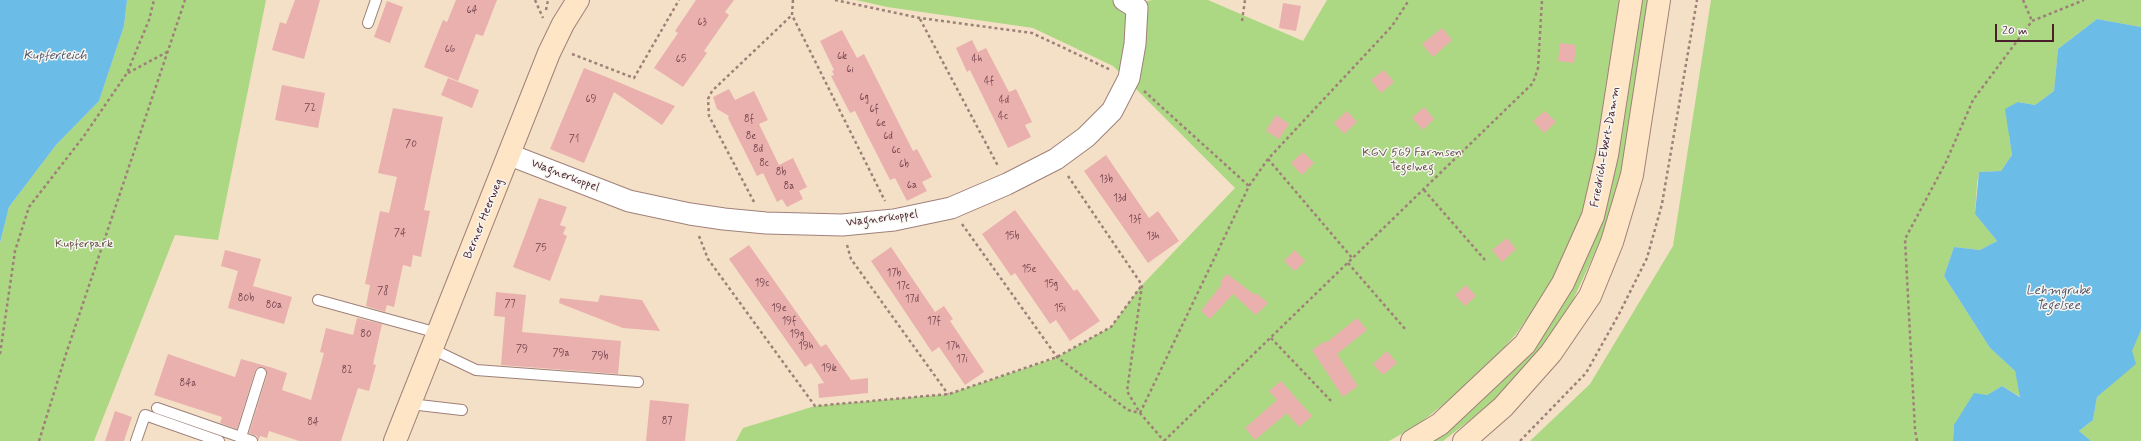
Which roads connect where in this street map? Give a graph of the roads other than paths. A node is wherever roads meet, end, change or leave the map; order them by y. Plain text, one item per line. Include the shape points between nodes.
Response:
1 (376, 0) edge
2 (578, 0) edge
3 (1124, 0) edge
4 (1631, 0) edge
5 (1659, 0) edge
6 (368, 23) dead end
7 (510, 155) junction
8 (318, 300) dead end
9 (435, 341) junction
10 (260, 373) dead end
11 (638, 382) dead end
12 (410, 404) junction
13 (157, 408) dead end
14 (462, 410) dead end
15 (241, 437) junction
16 (136, 441) edge
17 (219, 441) edge
18 (252, 441) edge
19 (395, 441) edge
20 (1412, 441) edge
21 (1464, 441) edge

1 - 6 lane
2 - 7 main road, Berner Heerweg via 549,53
3 - 7 street, Wagnerkoppel via 1137,8 1135,44 1129,78 1112,111 1086,137 1056,159 951,208 894,220 842,225 766,223 690,214 629,201
4 - 20 main road, Friedrich-Ebert-Damm via 1607,155 1594,216 1563,283 1525,344 1440,424
5 - 21 main road via 1632,175 1612,242 1590,296 1551,353 1503,407
7 - 9 main road, Berner Heerweg
8 - 9 lane
9 - 11 lane via 476,370
9 - 12 main road, Berner Heerweg
10 - 15 lane
12 - 14 lane
12 - 19 main road, Berner Heerweg
13 - 15 lane
15 - 18 lane
16 - 17 lane via 145,415

